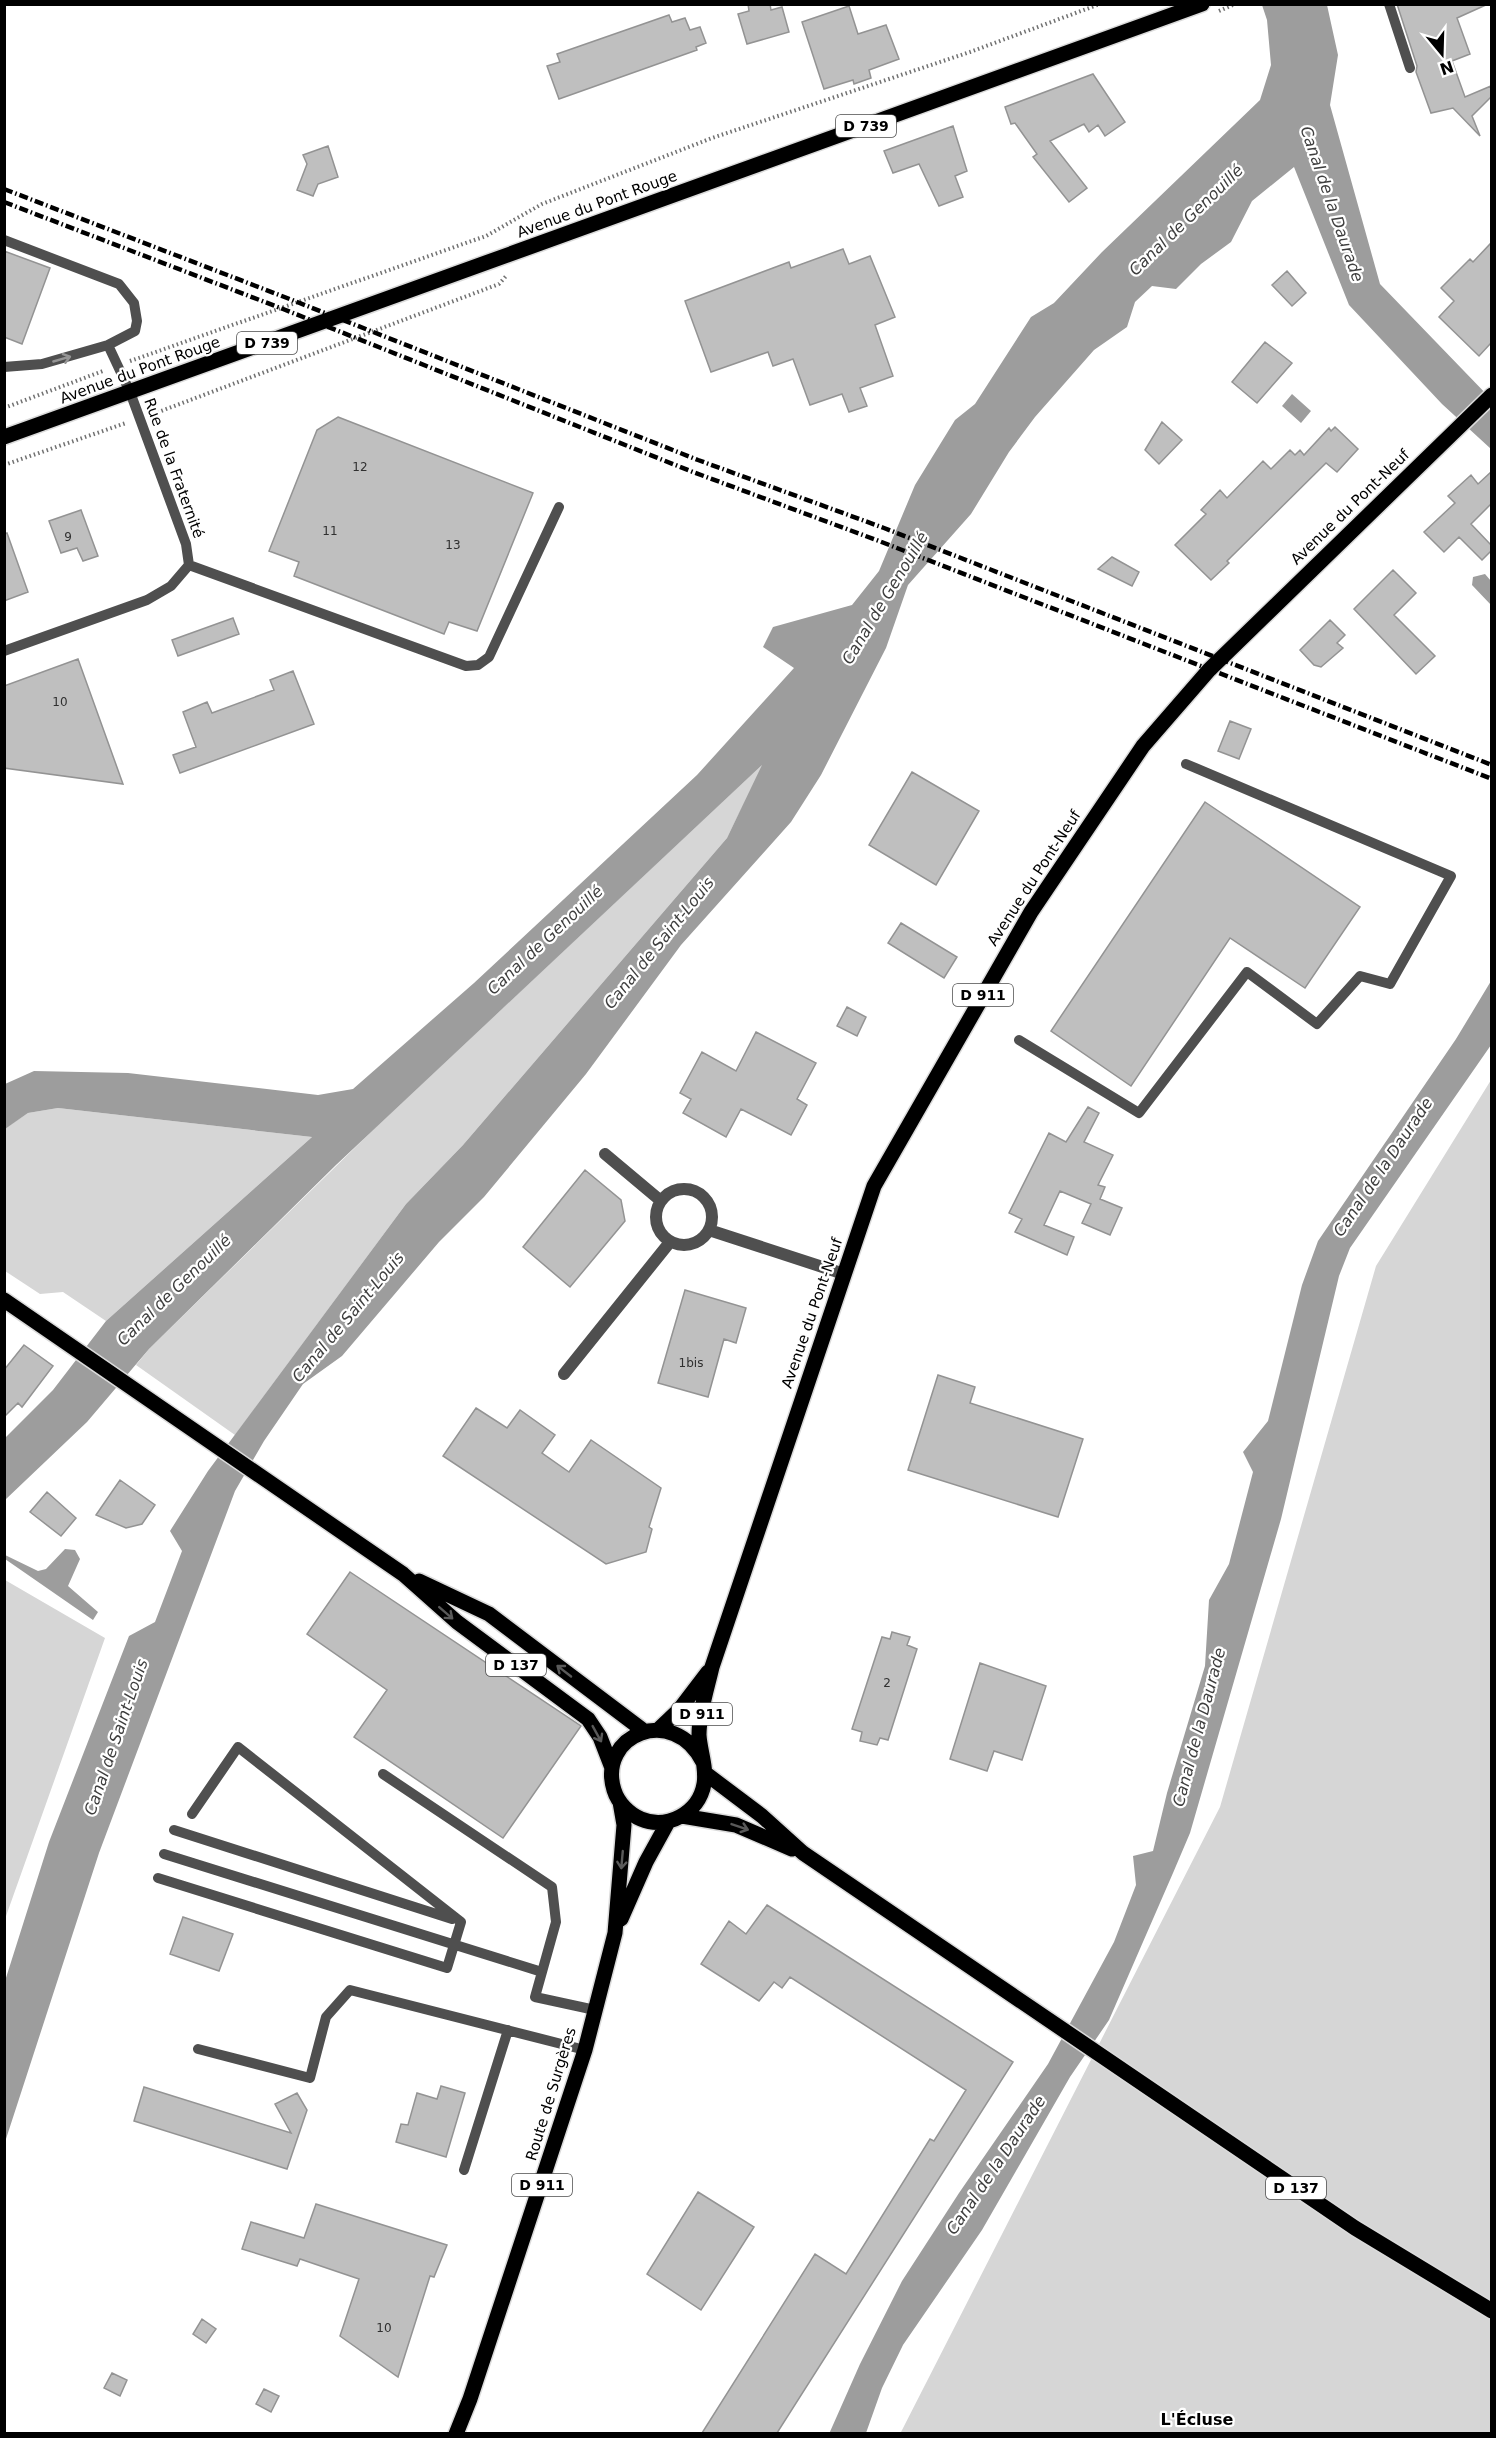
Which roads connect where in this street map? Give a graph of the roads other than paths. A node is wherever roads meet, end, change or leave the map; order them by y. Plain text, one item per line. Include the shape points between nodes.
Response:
1 (1202, 4) edge
2 (1389, 4) edge
3 (1410, 68) dead end
4 (4, 240) edge
5 (108, 345) junction
6 (4, 367) edge
7 (130, 392) junction
8 (1491, 395) edge
9 (4, 438) edge
10 (559, 507) dead end
11 (189, 564) junction
12 (4, 651) edge
13 (1186, 764) dead end
14 (1019, 1040) dead end
15 (605, 1154) dead end
16 (661, 1201) junction
17 (709, 1230) junction
18 (670, 1242) junction
19 (844, 1275) junction
20 (4, 1300) edge
21 (564, 1374) dead end
22 (403, 1574) junction
23 (712, 1667) junction
24 (652, 1730) junction
25 (704, 1767) junction
26 (612, 1768) junction
27 (383, 1774) dead end
28 (620, 1802) junction
29 (192, 1814) dead end
30 (675, 1819) junction
31 (174, 1830) dead end
32 (803, 1853) junction
33 (164, 1854) dead end
34 (158, 1878) dead end
35 (461, 1922) junction
36 (615, 1933) junction
37 (454, 1946) junction
38 (542, 1972) junction
39 (595, 2010) junction
40 (508, 2030) junction
41 (198, 2049) dead end
42 (585, 2050) junction
43 (464, 2170) dead end
44 (1491, 2311) edge
45 (456, 2433) edge

1 - 7 main road, Avenue du Pont Rouge / D 739
2 - 3 lane
4 - 5 lane via 119,284 134,303 137,321 135,331
6 -> 5 lane via 42,364
5 - 7 lane, Rue de la Fraternité
7 - 9 main road, Avenue du Pont Rouge / D 739
7 - 11 lane, Rue de la Fraternité via 186,544
8 - 19 main road, Avenue du Pont-Neuf / D 911 via 1227,651 1143,746 1031,912 874,1186
10 - 11 lane via 489,657 478,665 466,666
11 - 12 lane via 171,586 147,600
13 - 14 lane via 1451,876 1390,984 1360,976 1317,1024 1247,972 1139,1113
15 - 16 street
16 - 17 street via 686,1189 702,1196 712,1212
16 - 18 street via 656,1219
17 - 18 street via 696,1243
17 - 19 street
18 - 21 street
19 - 23 main road, Avenue du Pont-Neuf / D 911
20 - 22 main road, D 137
24 -> 22 main road, D 137 via 489,1614
22 -> 26 main road, D 137 via 457,1622 588,1719
23 - 24 main road, D 911 via 679,1710
23 - 25 main road, D 911 via 699,1734
24 - 25 main road via 686,1738
24 - 26 main road via 623,1745
25 - 30 main road via 700,1797
25 - 32 main road, D 137
26 - 28 main road
27 - 38 lane via 552,1887 556,1922
28 - 30 main road via 641,1819 654,1823
28 -> 36 main road, D 911 via 624,1825
29 - 35 lane via 238,1747
30 -> 32 main road, D 137 via 736,1824
30 - 36 main road, D 911 via 646,1862
31 - 35 lane
32 - 44 main road, D 137 via 1355,2228
33 - 37 lane
34 - 37 lane via 447,1968
35 - 37 lane
36 - 39 main road, Route de Surgères / D 911
37 - 38 lane
38 - 39 lane via 536,1997
39 - 42 main road, Route de Surgères / D 911
40 - 41 lane via 350,1990 326,2017 310,2078
40 - 42 lane
40 - 43 lane
42 - 45 main road, Route de Surgères / D 911

